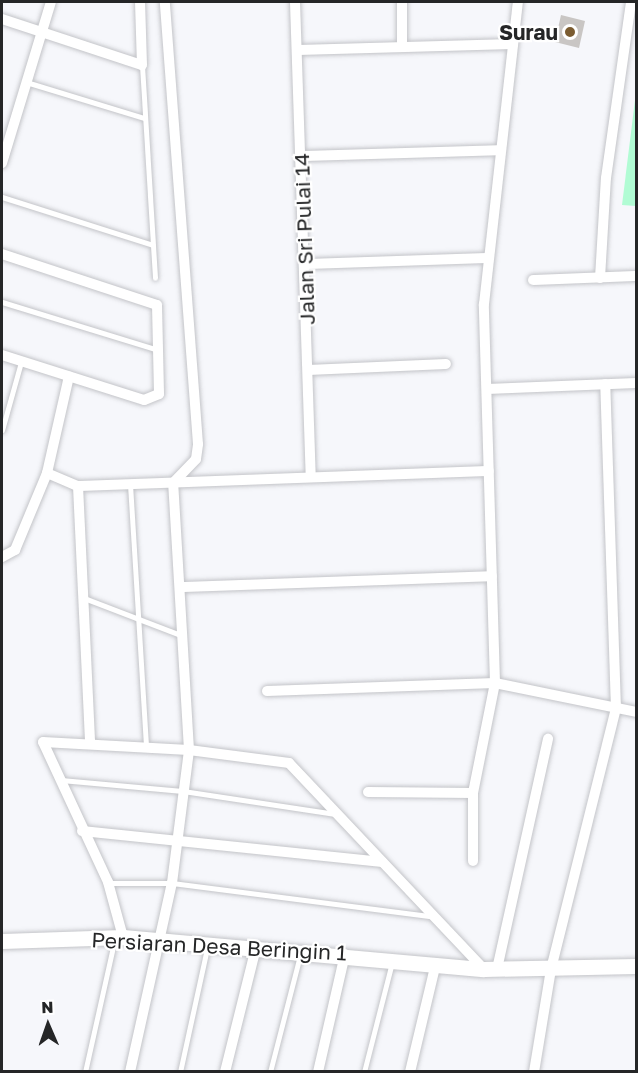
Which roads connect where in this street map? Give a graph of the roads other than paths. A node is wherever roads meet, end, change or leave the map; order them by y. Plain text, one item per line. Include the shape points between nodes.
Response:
1 (51, 2) edge
2 (140, 2) edge
3 (165, 2) edge
4 (295, 2) edge
5 (402, 2) edge
6 (518, 2) edge
7 (631, 2) edge
8 (2, 19) edge
9 (42, 32) junction
10 (513, 44) junction
11 (402, 47) junction
12 (298, 50) junction
13 (142, 65) junction
14 (26, 82) junction
15 (144, 118) junction
16 (501, 150) junction
17 (302, 156) junction
18 (2, 163) edge
19 (2, 197) edge
20 (153, 245) junction
21 (2, 254) edge
22 (489, 258) junction
23 (305, 264) junction
24 (636, 276) edge
25 (155, 278) dead end
26 (600, 278) junction
27 (533, 280) dead end
28 (2, 302) edge
29 (158, 350) junction
30 (2, 355) edge
31 (21, 360) junction
32 (446, 364) dead end
33 (308, 370) junction
34 (69, 376) junction
35 (636, 383) edge
36 (605, 384) junction
37 (487, 389) junction
38 (2, 430) edge
39 (489, 471) junction
40 (47, 473) junction
41 (311, 477) junction
42 (130, 483) junction
43 (173, 483) junction
44 (78, 486) junction
45 (2, 557) edge
46 (492, 576) junction
47 (182, 587) junction
48 (84, 598) junction
49 (137, 617) junction
50 (185, 637) junction
51 (495, 683) junction
52 (267, 691) dead end
53 (616, 709) junction
54 (636, 712) edge
55 (548, 739) dead end
56 (90, 743) junction
57 (146, 747) junction
58 (189, 750) junction
59 (57, 779) junction
60 (183, 790) junction
61 (368, 792) dead end
62 (473, 792) junction
63 (338, 815) junction
64 (82, 831) junction
65 (176, 838) junction
66 (382, 861) junction
67 (473, 861) dead end
68 (108, 882) junction
69 (172, 883) junction
70 (434, 916) junction
71 (119, 937) junction
72 (161, 940) junction
73 (2, 941) edge
74 (208, 943) junction
75 (256, 948) junction
76 (301, 951) junction
77 (345, 954) junction
78 (393, 958) junction
79 (436, 963) junction
80 (636, 966) edge
81 (490, 969) junction
82 (551, 969) junction
83 (86, 1071) edge
84 (130, 1071) edge
85 (180, 1071) edge
86 (225, 1071) edge
87 (270, 1071) edge
88 (318, 1071) edge
89 (364, 1071) edge
90 (410, 1071) edge
91 (534, 1071) edge

1 - 9 street
2 - 13 street
3 - 43 street via 198,444 196,459
4 - 12 street, Jalan Sri Pulai 14
5 - 11 street
6 - 10 street
7 - 26 street via 606,178
8 - 9 street
9 - 13 street
9 - 14 street
10 - 11 street
10 - 16 street
11 - 12 street
12 - 17 street, Jalan Sri Pulai 14
13 - 15 lane
14 - 15 lane
14 - 18 street
15 - 20 lane
16 - 17 street
16 - 22 street
17 - 23 street, Jalan Sri Pulai 14
19 - 20 lane
20 - 25 lane
21 - 29 street via 157,305
22 - 23 street
22 - 37 street via 484,304
23 - 33 street, Jalan Sri Pulai 14
24 - 26 street
26 - 27 street
28 - 29 lane
29 - 34 street via 159,394 144,400
30 - 31 street
31 - 34 street
31 - 38 lane
32 - 33 street
33 - 41 street, Jalan Sri Pulai 14
34 - 40 street
35 - 36 street
36 - 37 street
36 - 53 street
37 - 39 street
39 - 41 street
39 - 46 street
40 - 44 street
40 - 45 street via 15,550
41 - 43 street
42 - 43 street
42 - 44 street
42 - 49 lane
43 - 47 street
44 - 48 street
46 - 47 street
46 - 51 street
47 - 50 street
48 - 49 lane
48 - 56 street
49 - 50 lane
49 - 57 lane
50 - 58 street
51 - 52 street
51 - 53 street
51 - 62 street
53 - 54 street
53 - 82 street
55 - 81 street
56 - 57 street
56 - 59 street via 43,742
57 - 58 street
58 - 60 street
58 - 63 street via 289,763
59 - 60 lane
59 - 64 street
60 - 63 lane
60 - 65 street
61 - 62 street
62 - 67 street
63 - 66 street
64 - 65 street
64 - 68 street
65 - 66 street
65 - 69 street
66 - 70 street
68 - 69 lane
68 - 71 street
69 - 70 lane
69 - 72 street
70 - 81 street
71 - 72 main road, Persiaran Desa Beringin 1
71 - 73 main road, Persiaran Desa Beringin 1
71 - 83 lane
72 - 74 main road, Persiaran Desa Beringin 1
72 - 84 street
74 - 75 main road, Persiaran Desa Beringin 1
74 - 85 lane
75 - 76 main road, Persiaran Desa Beringin 1
75 - 86 street
76 - 77 main road, Persiaran Desa Beringin 1
76 - 87 lane
77 - 78 main road, Persiaran Desa Beringin 1
77 - 88 street
78 - 79 main road, Persiaran Desa Beringin 1
78 - 89 lane
79 - 81 main road, Persiaran Desa Beringin 1
79 - 90 street
80 - 82 main road, Persiaran Desa Beringin 1
81 - 82 main road, Persiaran Desa Beringin 1
82 - 91 street

